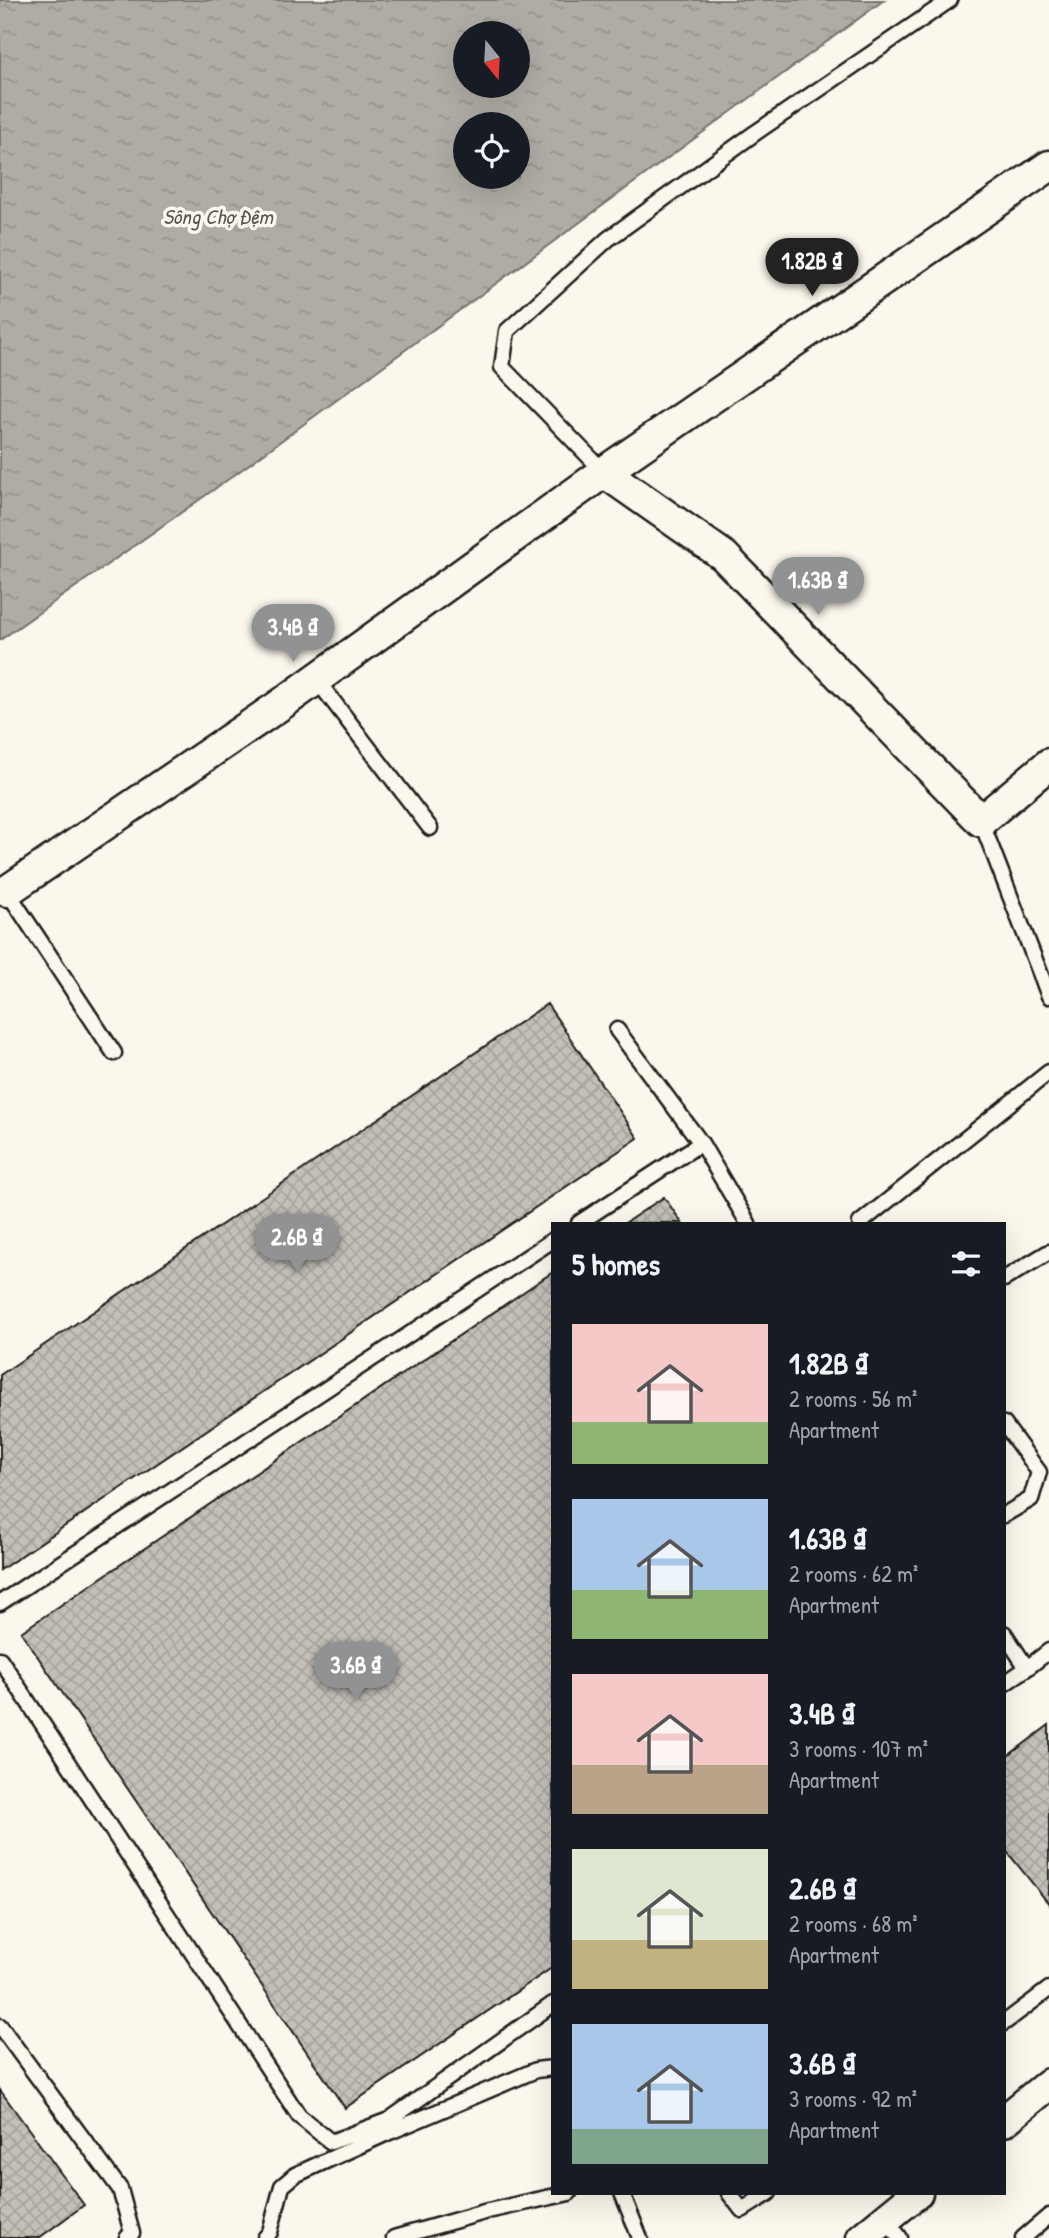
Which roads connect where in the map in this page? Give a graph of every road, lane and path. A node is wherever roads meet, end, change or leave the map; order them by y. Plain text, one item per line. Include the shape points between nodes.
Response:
1 (950, 0) edge
2 (1049, 166) edge
3 (604, 472) junction
4 (316, 679) junction
5 (1049, 764) edge
6 (981, 821) junction
7 (429, 828) dead end
8 (4, 894) edge
9 (1049, 996) edge
10 (617, 1030) dead end
11 (114, 1053) dead end
12 (1049, 1072) edge
13 (701, 1143) junction
14 (581, 1222) edge
15 (747, 1222) edge
16 (861, 1222) edge
17 (551, 1241) edge
18 (1049, 1252) edge
19 (1006, 1278) edge
20 (1006, 1427) edge
21 (1006, 1514) edge
22 (0, 1603) edge
23 (1006, 1636) edge
24 (1049, 1651) edge
25 (0, 1659) edge
26 (1027, 1668) junction
27 (1006, 1683) edge
28 (1049, 1989) edge
29 (551, 2005) edge
30 (1006, 2022) edge
31 (0, 2026) edge
32 (551, 2068) edge
33 (1049, 2084) edge
34 (1006, 2119) edge
35 (560, 2195) edge
36 (623, 2195) edge
37 (731, 2195) edge
38 (766, 2195) edge
39 (916, 2195) edge
40 (1049, 2216) edge
41 (893, 2228) edge
42 (127, 2238) edge
43 (265, 2238) edge
44 (394, 2238) edge
45 (640, 2238) edge
46 (862, 2238) edge
47 (1023, 2238) edge

1 - 3 lane via 608,239 507,331 502,367
2 - 3 street
3 - 4 street
3 - 6 street via 724,556
4 - 7 lane
4 - 8 street
5 - 6 street
6 - 9 lane
8 - 11 lane
10 - 13 lane
12 - 16 lane
13 - 14 lane
13 - 15 lane
17 - 22 lane
18 - 19 lane
20 - 21 lane via 1039,1472 1031,1499
23 - 26 lane
24 - 26 lane
25 - 29 lane via 299,2116 331,2142 389,2120
26 - 27 lane
28 - 30 lane
31 - 42 lane via 120,2189 132,2233
32 - 43 lane via 536,2070 295,2175 282,2186
33 - 34 street
35 - 44 lane
36 - 45 lane
37 - 38 lane via 742,2210
39 - 41 street
40 - 47 lane
41 - 46 street

